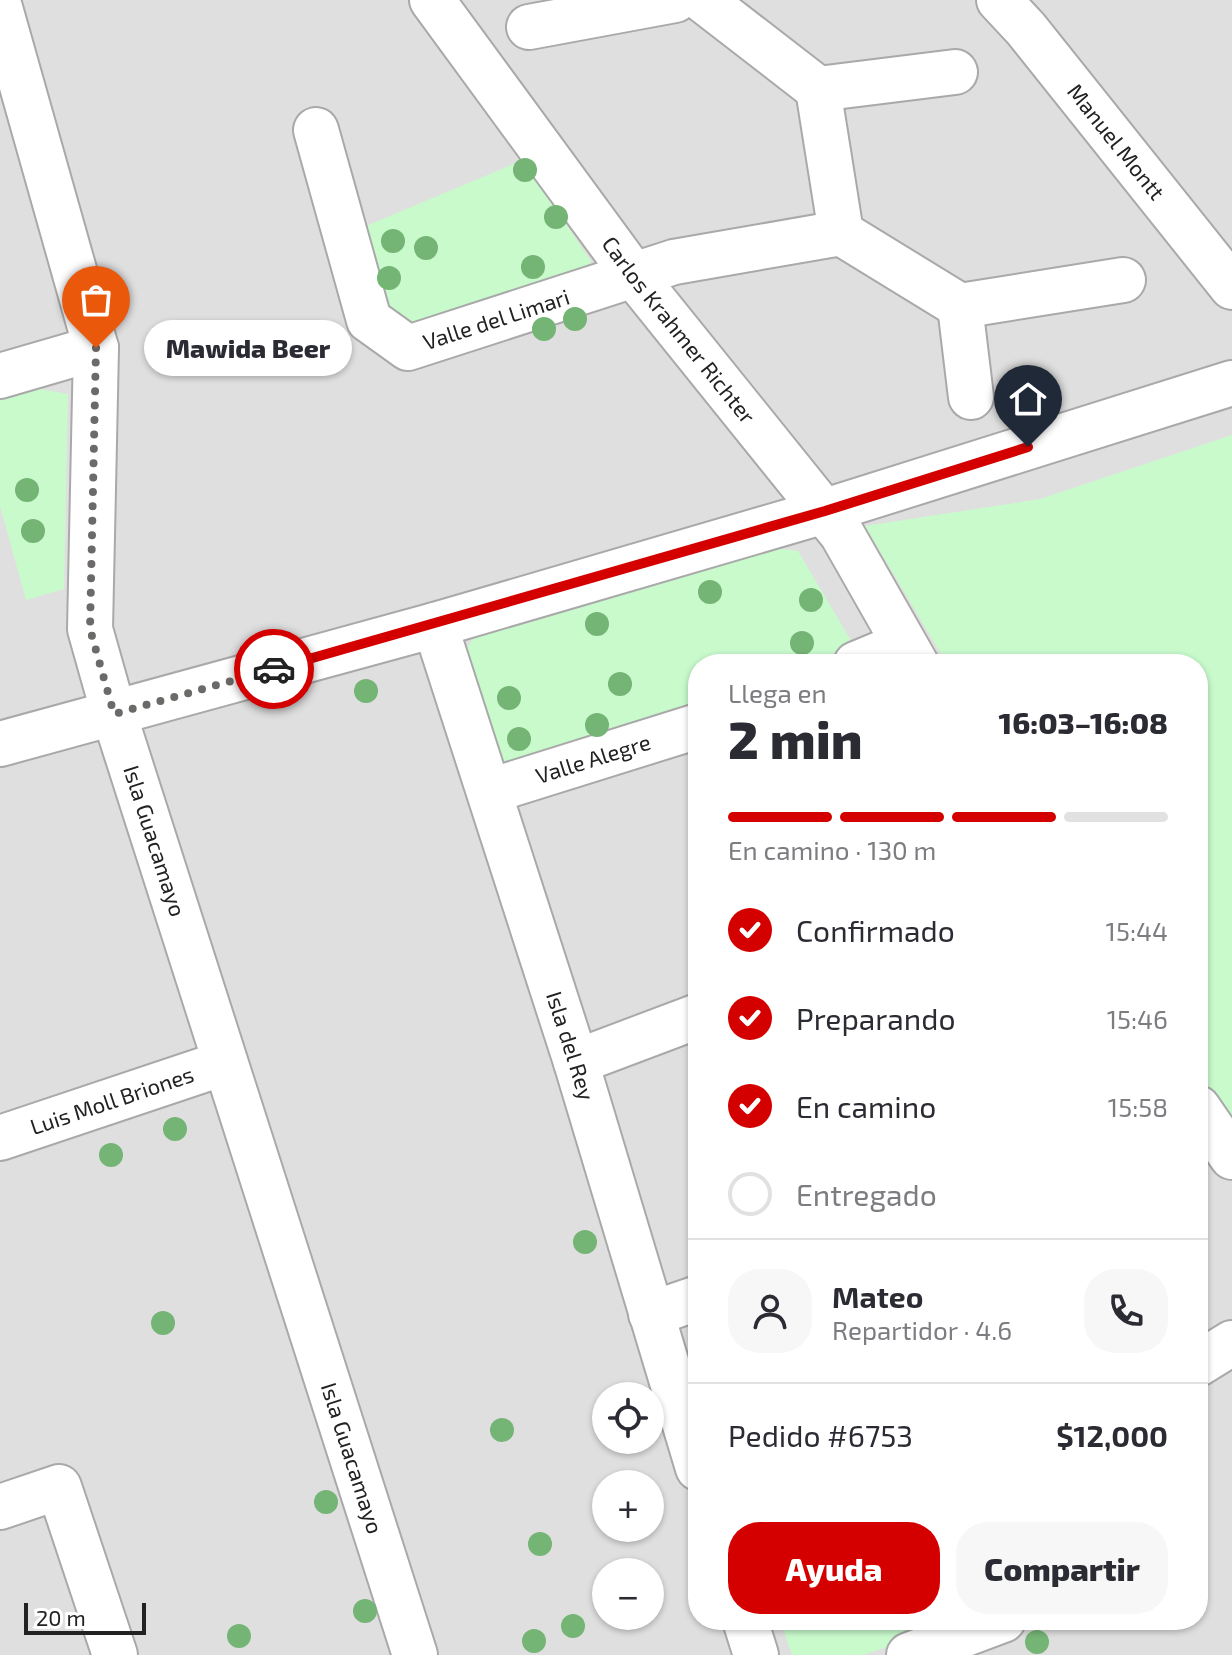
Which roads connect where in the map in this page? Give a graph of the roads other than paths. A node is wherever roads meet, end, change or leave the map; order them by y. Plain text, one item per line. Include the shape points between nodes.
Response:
1 (432, 0) edge
2 (675, 0) edge
3 (703, 0) edge
4 (999, 0) edge
5 (0, 8) edge
6 (529, 27) dead end
7 (955, 72) dead end
8 (818, 89) junction
9 (316, 130) dead end
10 (841, 233) junction
11 (635, 277) junction
12 (1123, 280) dead end
13 (1232, 287) edge
14 (960, 306) junction
15 (96, 348) junction
16 (0, 376) edge
17 (1232, 383) edge
18 (971, 397) dead end
19 (825, 511) junction
20 (435, 625) junction
21 (910, 654) edge
22 (114, 714) junction
23 (688, 729) edge
24 (0, 744) edge
25 (490, 791) junction
26 (688, 1020) edge
27 (576, 1062) junction
28 (224, 1063) junction
29 (1208, 1122) edge
30 (0, 1138) edge
31 (1232, 1157) edge
32 (688, 1301) edge
33 (651, 1314) junction
34 (1232, 1343) edge
35 (1208, 1358) edge
36 (688, 1435) edge
37 (0, 1507) edge
38 (748, 1630) edge
39 (976, 1630) edge
40 (115, 1655) edge
41 (415, 1655) edge
42 (756, 1655) edge
43 (909, 1655) edge

1 - 11 street, Carlos Krahmer Richter
2 - 6 street
3 - 8 street
4 - 13 street, Manuel Montt
5 - 15 street, Isla Guacamayo
7 - 8 street
8 - 10 street
9 - 11 street, Valle del Limari via 369,320 408,348
10 - 11 street via 674,262
10 - 14 street
11 - 19 street, Carlos Krahmer Richter
12 - 14 street
14 - 18 street
15 - 16 street
15 - 22 street, Isla Guacamayo via 90,629
17 - 19 street
19 - 20 street
19 - 21 street, Carlos Krahmer Richter
20 - 22 street
20 - 25 street, Isla del Rey
22 - 24 street
22 - 28 street, Isla Guacamayo
23 - 25 street, Valle Alegre
25 - 27 street, Isla del Rey
26 - 27 street
27 - 33 street, Isla del Rey
28 - 30 street, Luis Moll Briones
28 - 41 street, Isla Guacamayo
29 - 31 street
32 - 33 street
33 - 36 street, Isla del Rey
34 - 35 street
37 - 40 street via 59,1487
38 - 42 street
39 - 43 street

